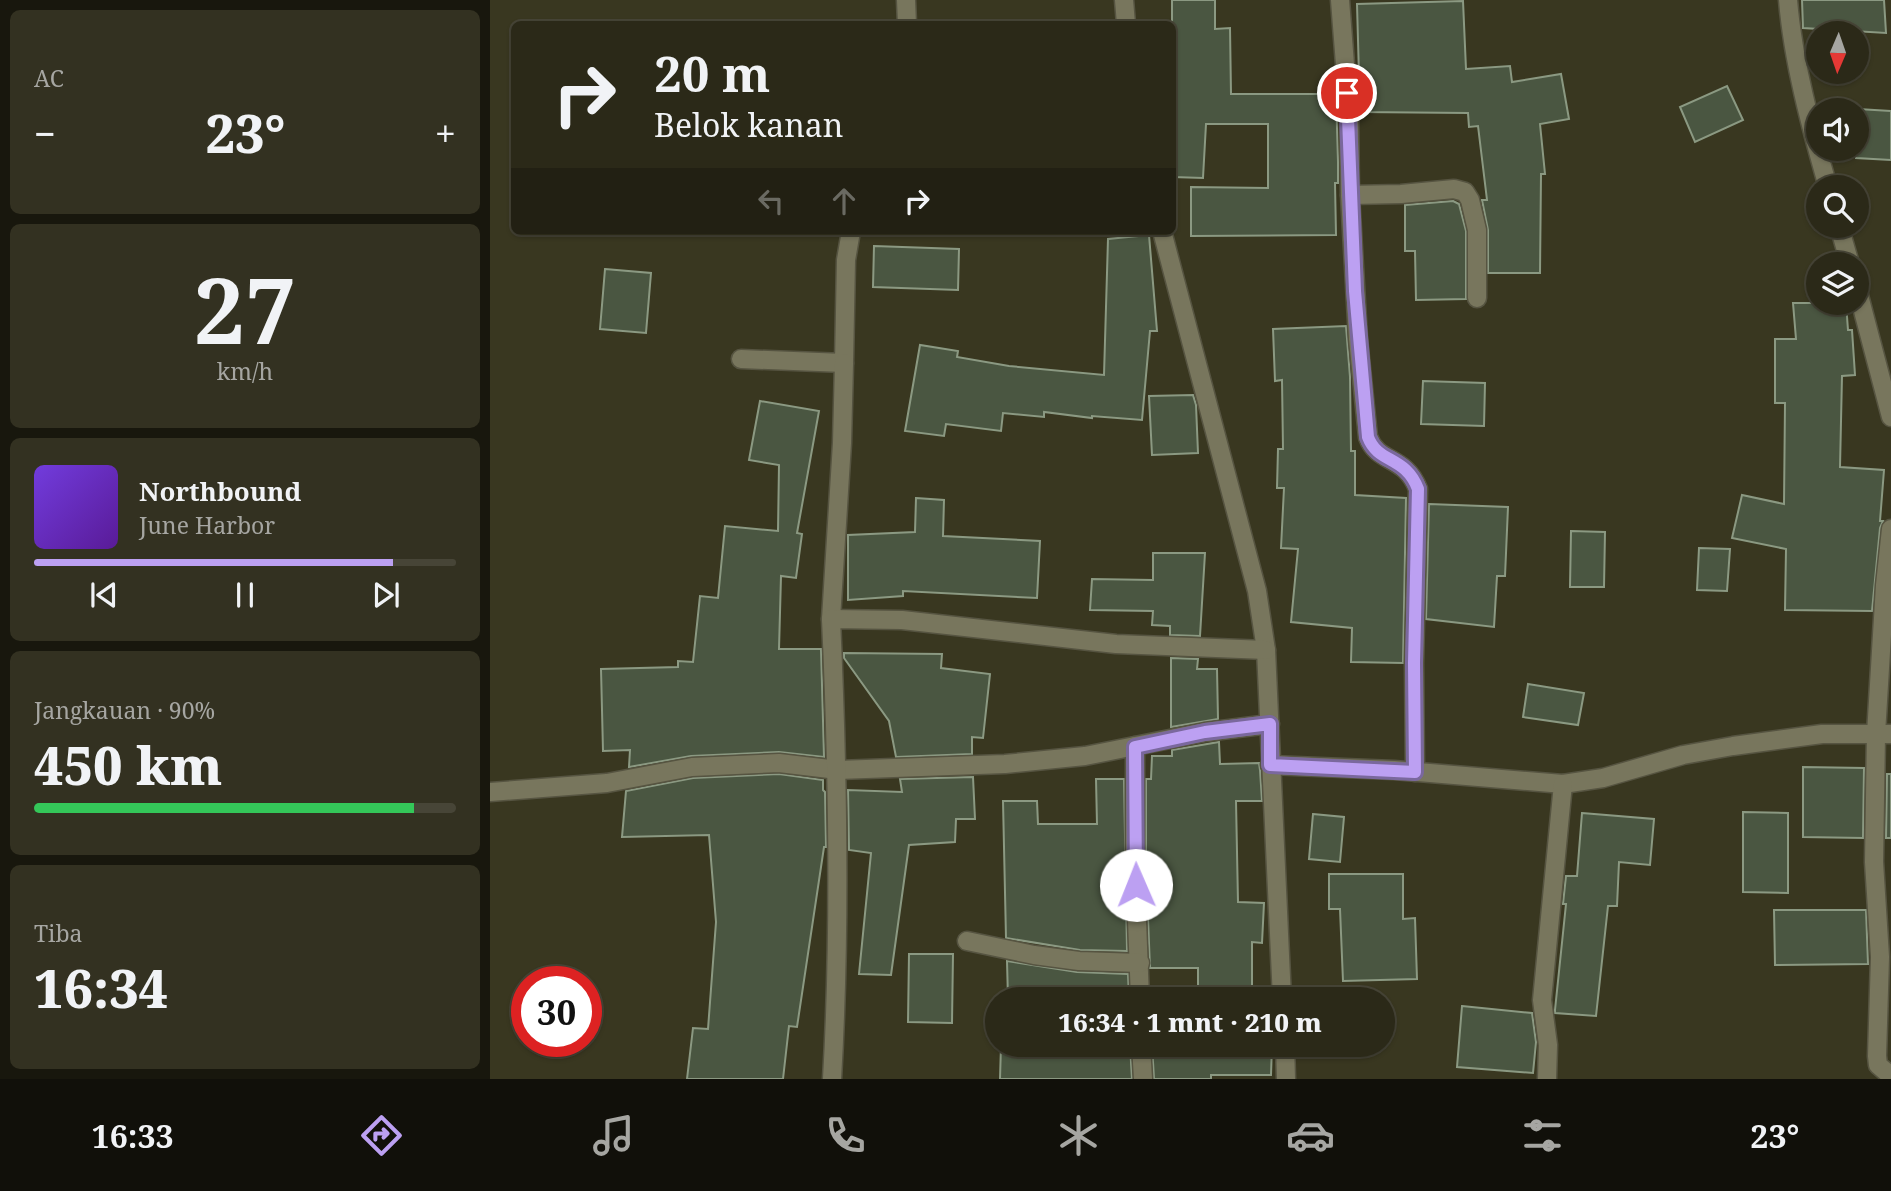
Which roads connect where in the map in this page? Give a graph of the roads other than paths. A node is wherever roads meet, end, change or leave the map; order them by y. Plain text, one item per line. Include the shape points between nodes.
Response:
1 (906, 0) edge
2 (1124, 0) edge
3 (1340, 0) edge
4 (1788, 0) edge
5 (907, 21) edge
6 (1126, 21) edge
7 (1825, 175) edge
8 (1350, 195) junction
9 (850, 235) edge
10 (1164, 235) edge
11 (1477, 298) dead end
12 (1864, 315) edge
13 (741, 359) dead end
14 (844, 363) junction
15 (1891, 417) edge
16 (1891, 529) edge
17 (831, 619) junction
18 (1266, 650) junction
19 (1270, 724) junction
20 (1884, 734) edge
21 (1135, 747) junction
22 (1270, 765) junction
23 (838, 770) junction
24 (1415, 772) junction
25 (1563, 784) junction
26 (490, 792) edge
27 (967, 941) dead end
28 (1140, 963) junction
29 (1140, 987) edge
30 (1281, 987) edge
31 (1142, 1057) edge
32 (1285, 1057) edge
33 (1891, 1076) edge
34 (832, 1079) edge
35 (1143, 1079) edge
36 (1286, 1079) edge
37 (1548, 1079) edge

1 - 5 street
2 - 6 street
3 - 8 street
4 - 7 street
8 - 11 street via 1465,192 1476,229
8 - 24 street via 1368,437 1372,447 1409,470 1418,489
9 - 14 street
10 - 18 street via 1257,591
12 - 15 street
13 - 14 street
14 - 17 street
16 - 20 street via 1885,585
17 - 18 street via 902,620 1116,644
17 - 23 street
18 - 19 street
19 - 21 street
19 - 22 street
20 - 25 street via 1822,734 1733,746
20 - 33 street via 1874,862 1880,957 1877,1056 1878,1065
21 - 23 street via 1004,764
21 - 28 street
22 - 24 street
22 - 30 street
23 - 26 street via 779,763 692,767 607,783
23 - 34 street
24 - 25 street
25 - 37 street via 1542,1000
27 - 28 street via 1079,961
28 - 29 street
31 - 35 street
32 - 36 street

